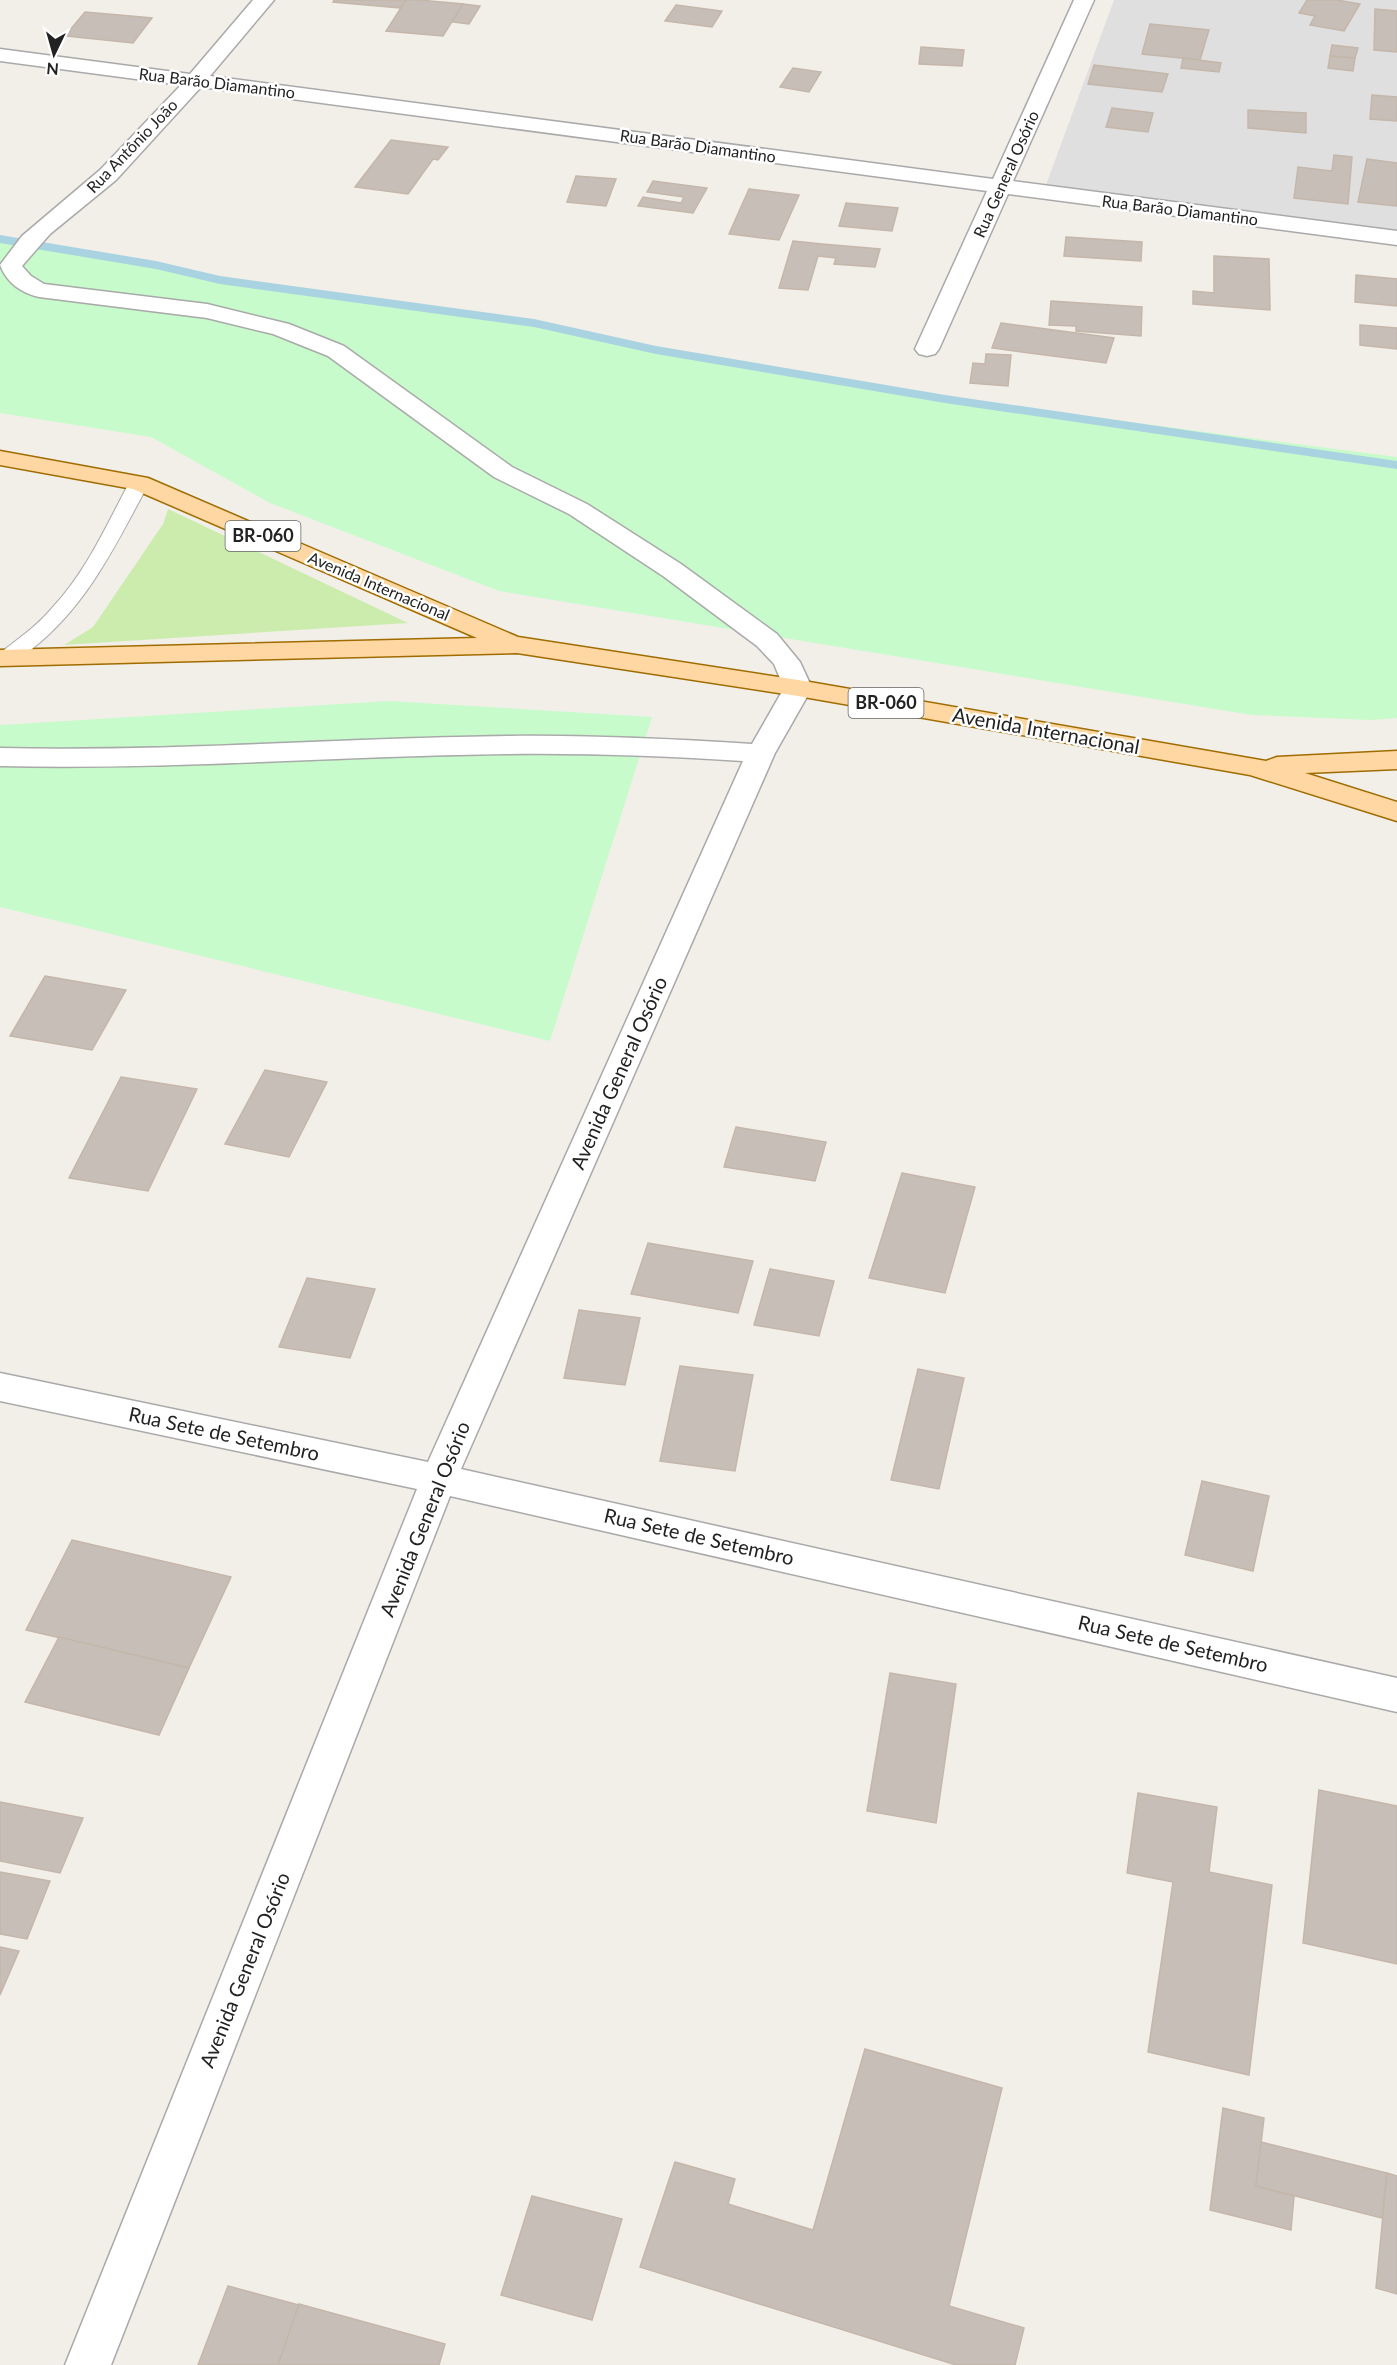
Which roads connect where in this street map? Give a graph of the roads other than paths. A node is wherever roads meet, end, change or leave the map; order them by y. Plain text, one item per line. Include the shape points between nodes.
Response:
1 (264, 0) edge
2 (1084, 0) edge
3 (0, 55) edge
4 (195, 79) junction
5 (1000, 187) junction
6 (1397, 238) edge
7 (927, 349) dead end
8 (2, 461) edge
9 (139, 483) junction
10 (516, 645) junction
11 (3, 658) edge
12 (798, 688) junction
13 (761, 753) junction
14 (0, 757) edge
15 (1397, 760) edge
16 (1254, 767) junction
17 (1397, 812) edge
18 (0, 1387) edge
19 (439, 1479) junction
20 (1397, 1695) edge
21 (88, 2365) edge

1 - 4 street, Rua Antônio João
2 - 5 street, Rua General Osório
3 - 4 street, Rua Barão Diamantino
4 - 5 street, Rua Barão Diamantino
4 - 12 street, Rua Antônio João via 107,176 16,257 11,266 16,276 39,290 207,311 281,329 336,351 503,472 578,509 672,570 767,640 786,662
5 - 6 street, Rua Barão Diamantino
5 - 7 street, Rua General Osório
8 - 9 main road, Avenida Internacional / BR-060
9 - 10 main road, Avenida Internacional / BR-060
9 - 11 lane via 90,574 68,604 41,631
10 - 11 main road, Avenida Internacional / BR-060
10 - 12 main road, Avenida Internacional / BR-060
12 - 13 street, Avenida General Osório
12 - 16 main road, Avenida Internacional / BR-060
13 - 14 street via 609,745 506,745 118,758
13 - 19 street, Avenida General Osório
15 - 16 main road, Avenida Internacional / BR-060
16 - 17 main road, Avenida Internacional / BR-060
18 - 19 street, Rua Sete de Setembro
19 - 20 street, Rua Sete de Setembro
19 - 21 street, Avenida General Osório

